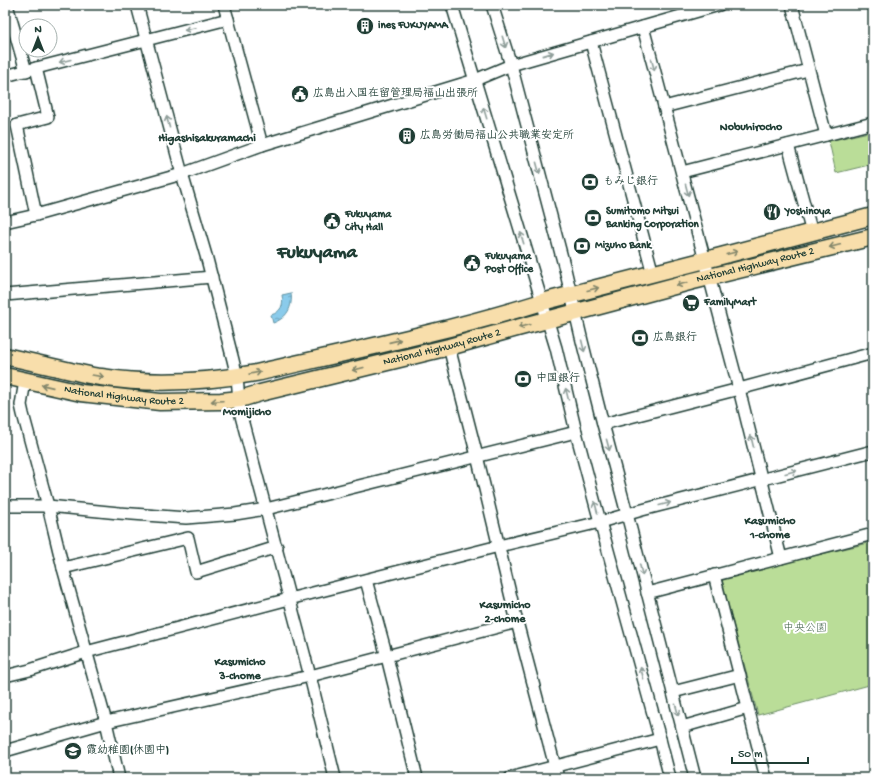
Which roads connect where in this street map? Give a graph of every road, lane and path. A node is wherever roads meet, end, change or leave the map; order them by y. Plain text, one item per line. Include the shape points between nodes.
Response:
1 (7, 5) edge
2 (137, 5) edge
3 (224, 5) edge
4 (452, 5) edge
5 (492, 5) edge
6 (719, 5) edge
7 (792, 5) edge
8 (228, 19) junction
9 (643, 27) junction
10 (146, 40) junction
11 (591, 42) junction
12 (511, 65) junction
13 (31, 70) junction
14 (808, 70) junction
15 (5, 76) edge
16 (475, 80) junction
17 (664, 107) junction
18 (873, 123) edge
19 (826, 135) junction
20 (788, 144) junction
21 (262, 145) junction
22 (682, 172) junction
23 (182, 174) junction
24 (36, 215) junction
25 (873, 216) edge
26 (5, 222) edge
27 (812, 233) junction
28 (873, 237) edge
29 (705, 260) junction
30 (653, 274) junction
31 (212, 277) junction
32 (709, 277) junction
33 (5, 295) edge
34 (571, 295) junction
35 (542, 302) junction
36 (575, 313) junction
37 (547, 320) junction
38 (449, 347) junction
39 (873, 353) edge
40 (5, 356) edge
41 (5, 376) edge
42 (237, 377) junction
43 (26, 380) junction
44 (739, 389) junction
45 (240, 399) junction
46 (603, 424) junction
47 (576, 432) junction
48 (873, 451) edge
49 (477, 456) junction
50 (762, 479) junction
51 (5, 506) edge
52 (48, 506) junction
53 (266, 509) junction
54 (627, 514) junction
55 (600, 522) junction
56 (873, 534) edge
57 (499, 546) junction
58 (276, 547) junction
59 (781, 558) junction
60 (63, 568) junction
61 (714, 575) junction
62 (366, 580) junction
63 (646, 593) junction
64 (289, 599) junction
65 (517, 622) junction
66 (86, 652) junction
67 (387, 657) junction
68 (740, 675) junction
69 (5, 676) edge
70 (310, 676) junction
71 (673, 692) junction
72 (748, 708) junction
73 (106, 722) junction
74 (682, 727) junction
75 (660, 739) junction
76 (5, 751) edge
77 (554, 766) junction
78 (120, 778) edge
79 (335, 778) edge
80 (417, 778) edge
81 (510, 778) edge
82 (558, 778) edge
83 (670, 778) edge
84 (695, 778) edge
85 (766, 778) edge

1 - 13 street
2 - 10 street
3 - 8 street
4 - 16 street
5 -> 12 street
6 - 9 street
7 - 14 street
8 -> 10 street
8 - 21 street
9 - 11 street
9 -> 17 street
10 -> 13 street
23 -> 10 street
12 -> 11 street
11 - 30 street
12 - 16 street
12 -> 34 street
13 - 15 street
13 - 24 street via 48,117 17,125
14 - 17 street
14 - 19 street
16 - 21 street
35 -> 16 street
17 - 22 street
18 - 19 street
19 - 20 street
20 - 22 street
20 - 27 street
21 - 23 street
22 -> 29 street
23 - 24 street
23 - 31 street
24 - 26 street
25 - 27 highway, National Highway Route 2
29 -> 27 highway, National Highway Route 2
28 -> 32 highway, National Highway Route 2
29 - 30 highway, National Highway Route 2
29 - 32 street
34 -> 30 highway, National Highway Route 2
31 - 33 street
31 - 42 street
32 -> 36 highway, National Highway Route 2
32 - 44 street
34 - 35 highway, National Highway Route 2
34 - 36 street
35 - 37 street
42 -> 35 highway, National Highway Route 2 via 435,332
36 - 37 highway, National Highway Route 2
36 -> 46 street
37 -> 38 highway, National Highway Route 2
47 -> 37 street
38 -> 45 highway, National Highway Route 2
38 - 49 street
39 - 44 street
40 -> 42 highway, National Highway Route 2 via 101,377 127,380 151,382
41 - 43 highway, National Highway Route 2
42 - 45 street
45 -> 43 highway, National Highway Route 2 via 160,402 80,393
43 - 52 street via 21,405
44 - 46 street
50 -> 44 street
45 - 53 street via 240,412
46 -> 54 street
47 - 49 street
55 -> 47 street
50 -> 48 street
49 - 53 street
49 - 57 street
54 -> 50 street
50 - 59 street
51 - 52 street
52 - 53 street via 186,518
52 - 60 street
53 - 58 street
54 - 55 street
54 -> 63 street
55 - 57 street
75 -> 55 street
56 - 59 street
57 - 62 street
57 - 65 street
58 - 60 street via 196,572 188,538
58 - 64 street
59 - 61 street
60 - 66 street
61 - 63 street
61 - 68 street
62 - 64 street
62 - 67 street
63 - 71 street
64 - 66 street
64 - 70 street
65 - 67 street
65 - 77 street
66 - 69 street
66 - 73 street
67 - 70 street
67 - 80 street
68 - 71 street
68 - 72 street
70 - 73 street
70 - 79 street
71 -> 74 street
72 - 74 street
72 - 85 street
73 - 76 street
73 - 78 street
74 - 84 street
75 - 77 street
75 - 83 street
77 - 81 street
77 - 82 street

